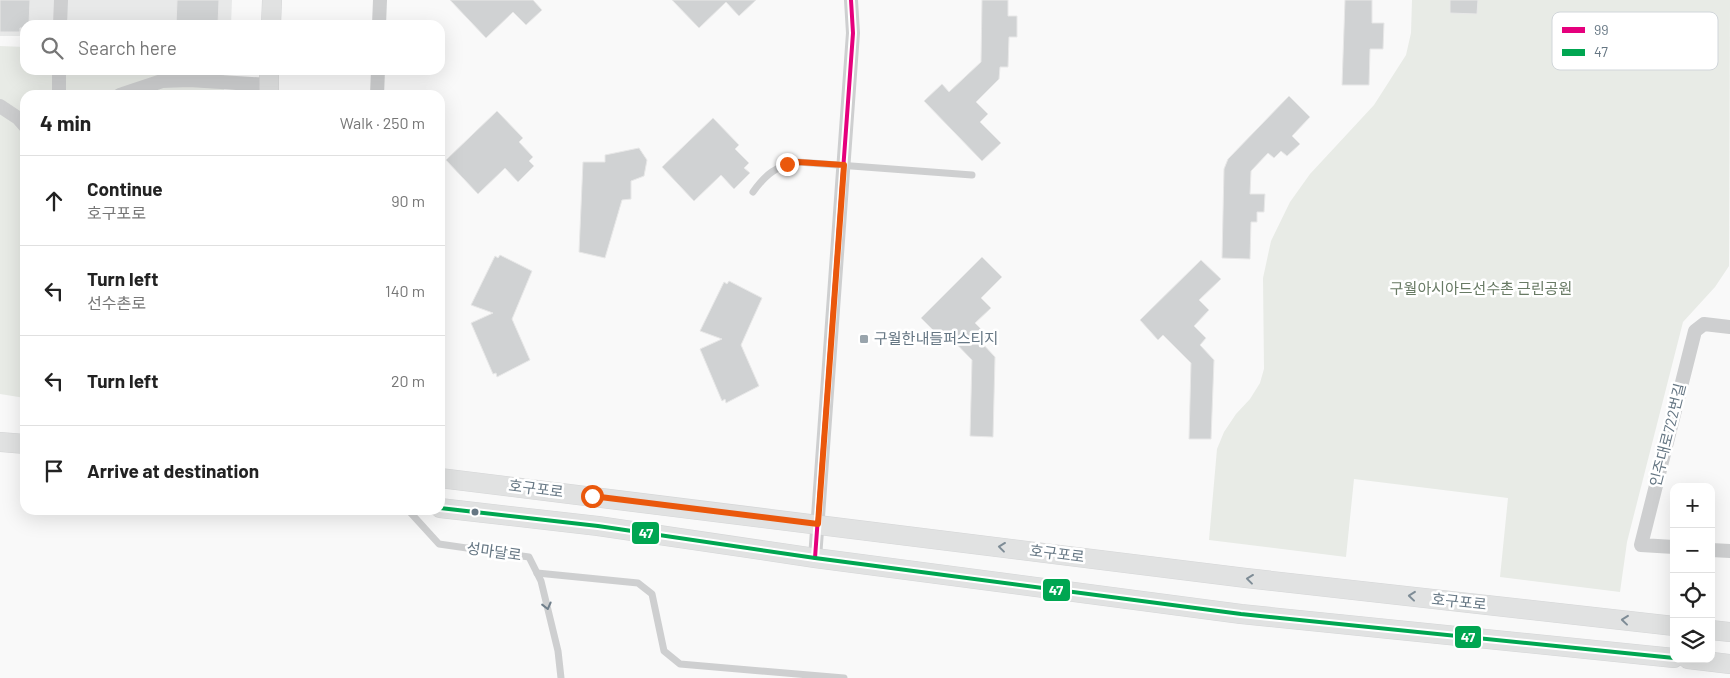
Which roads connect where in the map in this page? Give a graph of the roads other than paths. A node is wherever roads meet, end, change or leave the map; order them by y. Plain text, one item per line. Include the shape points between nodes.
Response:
1 (61, 0) edge
2 (272, 0) edge
3 (380, 0) edge
4 (851, 0) edge
5 (60, 20) edge
6 (271, 20) edge
7 (379, 20) edge
8 (59, 75) edge
9 (378, 75) edge
10 (269, 83) edge
11 (58, 90) edge
12 (135, 90) edge
13 (377, 90) edge
14 (3, 108) edge
15 (20, 111) edge
16 (20, 120) edge
17 (844, 165) junction
18 (972, 175) dead end
19 (753, 192) dead end
20 (1730, 326) edge
21 (0, 442) edge
22 (20, 444) edge
23 (445, 479) edge
24 (445, 509) edge
25 (413, 515) edge
26 (818, 524) junction
27 (1670, 547) edge
28 (1715, 550) edge
29 (1730, 551) edge
30 (815, 558) junction
31 (537, 573) junction
32 (1670, 626) edge
33 (1715, 630) edge
34 (1730, 632) edge
35 (1670, 658) edge
36 (1715, 662) edge
37 (1730, 664) edge
38 (562, 678) edge
39 (844, 678) edge

1 - 5 street
2 - 6 main road
3 - 7 street
4 - 17 street via 853,33
8 - 11 street
9 - 13 street
10 - 12 street via 162,81
14 - 15 street
14 - 16 street
17 - 18 lane
17 - 19 lane via 787,164 774,169
17 - 26 street
20 - 27 street, 인주대로722번길 via 1704,324 1695,331 1641,544
21 - 22 main road
23 - 26 main road, 호구포로
24 - 30 main road, 호구포로 via 598,526
25 - 31 lane, 성마달로 via 440,544 528,557
26 - 30 street
32 -> 26 main road, 호구포로 via 1246,578
28 - 29 street
30 - 35 main road, 호구포로 via 1241,614
31 -> 38 lane, 성마달로
31 - 39 lane via 638,584 652,594 664,651 680,664
33 - 34 main road
36 - 37 main road

